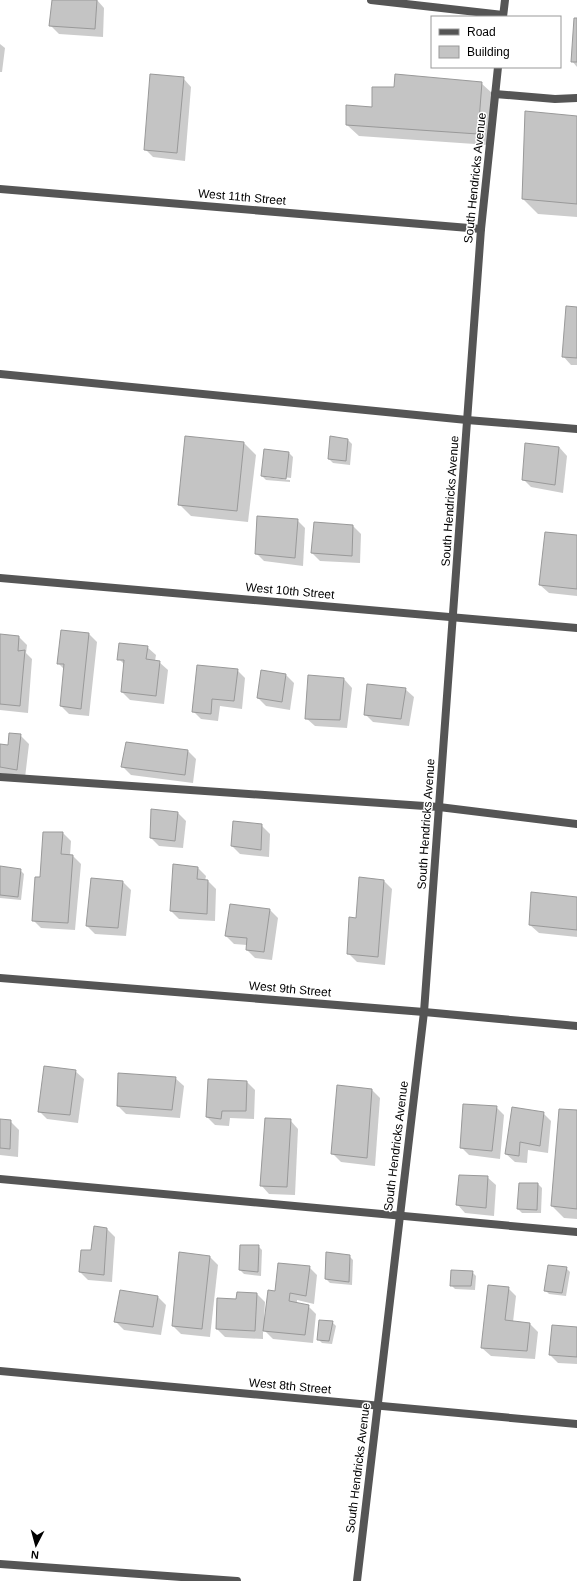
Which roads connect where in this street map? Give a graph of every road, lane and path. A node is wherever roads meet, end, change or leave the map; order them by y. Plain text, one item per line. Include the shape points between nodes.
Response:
1 (371, 0) edge
2 (504, 0) edge
3 (503, 16) edge
4 (498, 68) edge
5 (495, 94) junction
6 (577, 98) edge
7 (0, 189) edge
8 (481, 229) junction
9 (0, 374) edge
10 (467, 420) junction
11 (577, 429) edge
12 (0, 578) edge
13 (453, 617) junction
14 (577, 628) edge
15 (0, 777) edge
16 (439, 807) junction
17 (577, 824) edge
18 (0, 978) edge
19 (424, 1012) junction
20 (577, 1026) edge
21 (0, 1179) edge
22 (400, 1217) junction
23 (577, 1232) edge
24 (0, 1370) edge
25 (378, 1406) junction
26 (577, 1424) edge
27 (0, 1564) edge
28 (236, 1581) edge
29 (357, 1581) edge

1 - 3 street
2 - 3 street
4 - 5 street, South Hendricks Avenue
5 - 6 street via 555,99
5 - 8 street, South Hendricks Avenue
7 - 8 street, West 11th Street
8 - 10 street, South Hendricks Avenue
9 - 10 street
10 - 11 street
10 - 13 street, South Hendricks Avenue
12 - 13 street, West 10th Street
13 - 14 street, West 10th Street
13 - 16 street, South Hendricks Avenue
15 - 16 street
16 - 17 street
16 - 19 street, South Hendricks Avenue
18 - 19 street, West 9th Street
19 - 20 street, West 9th Street
19 - 22 street, South Hendricks Avenue
21 - 22 street
22 - 23 street
22 - 25 street, South Hendricks Avenue
24 - 25 street, West 8th Street
25 - 26 street, West 8th Street
25 - 29 street, South Hendricks Avenue
27 - 28 street

